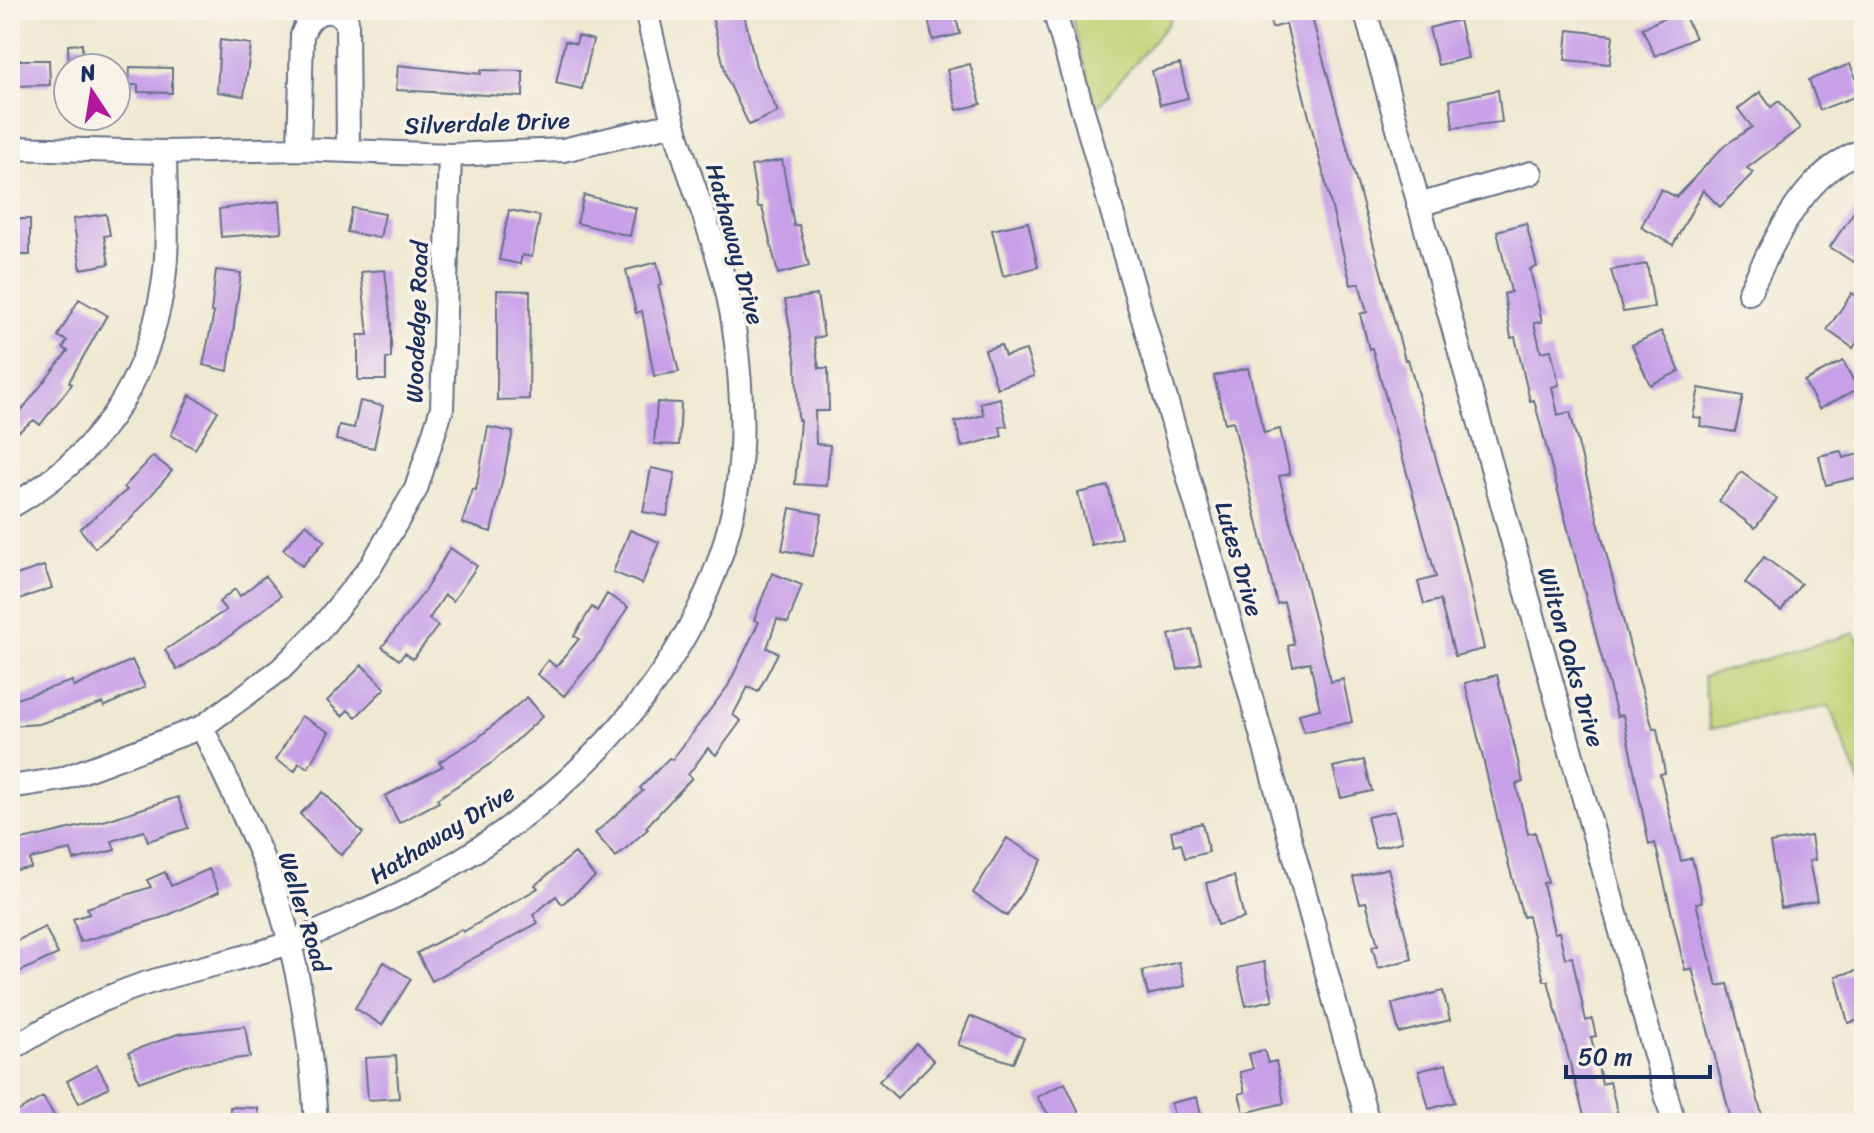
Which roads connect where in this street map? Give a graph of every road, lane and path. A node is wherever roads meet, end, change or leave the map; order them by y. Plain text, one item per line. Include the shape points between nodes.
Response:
1 (646, 10) edge
2 (1054, 10) edge
3 (1365, 10) edge
4 (674, 124) junction
5 (10, 148) edge
6 (299, 149) junction
7 (348, 150) junction
8 (1864, 150) edge
9 (165, 152) junction
10 (450, 155) junction
11 (1531, 173) dead end
12 (1418, 205) junction
13 (1749, 293) dead end
14 (10, 507) edge
15 (202, 727) junction
16 (10, 787) edge
17 (290, 943) junction
18 (10, 1050) edge
19 (316, 1123) edge
20 (1368, 1123) edge
21 (1674, 1123) edge

1 - 4 street, Hathaway Drive
2 - 20 street, Lutes Drive
3 - 12 street, Wilton Oaks Drive
4 - 10 street, Silverdale Drive via 563,150
4 - 17 street, Hathaway Drive via 734,325 739,380 738,482 707,590 678,647 643,698 543,801 419,884
5 - 9 street, Silverdale Drive
6 - 7 street, Silverdale Drive
6 - 7 street via 302,35 308,20 319,12 338,12 347,21
6 - 9 street, Silverdale Drive
7 - 10 street, Silverdale Drive
8 - 13 street via 1832,167 1804,194
9 - 14 street via 164,283 137,376 86,453 45,488
10 - 15 street, Woodedge Road via 442,408 416,489 371,566 317,633 281,669
11 - 12 street
12 - 21 street, Wilton Oaks Drive
15 - 16 street, Woodedge Road via 62,779
15 - 17 street, Weller Road via 267,871
17 - 18 street, Hathaway Drive via 139,985 52,1023
17 - 19 street, Weller Road via 311,1041

